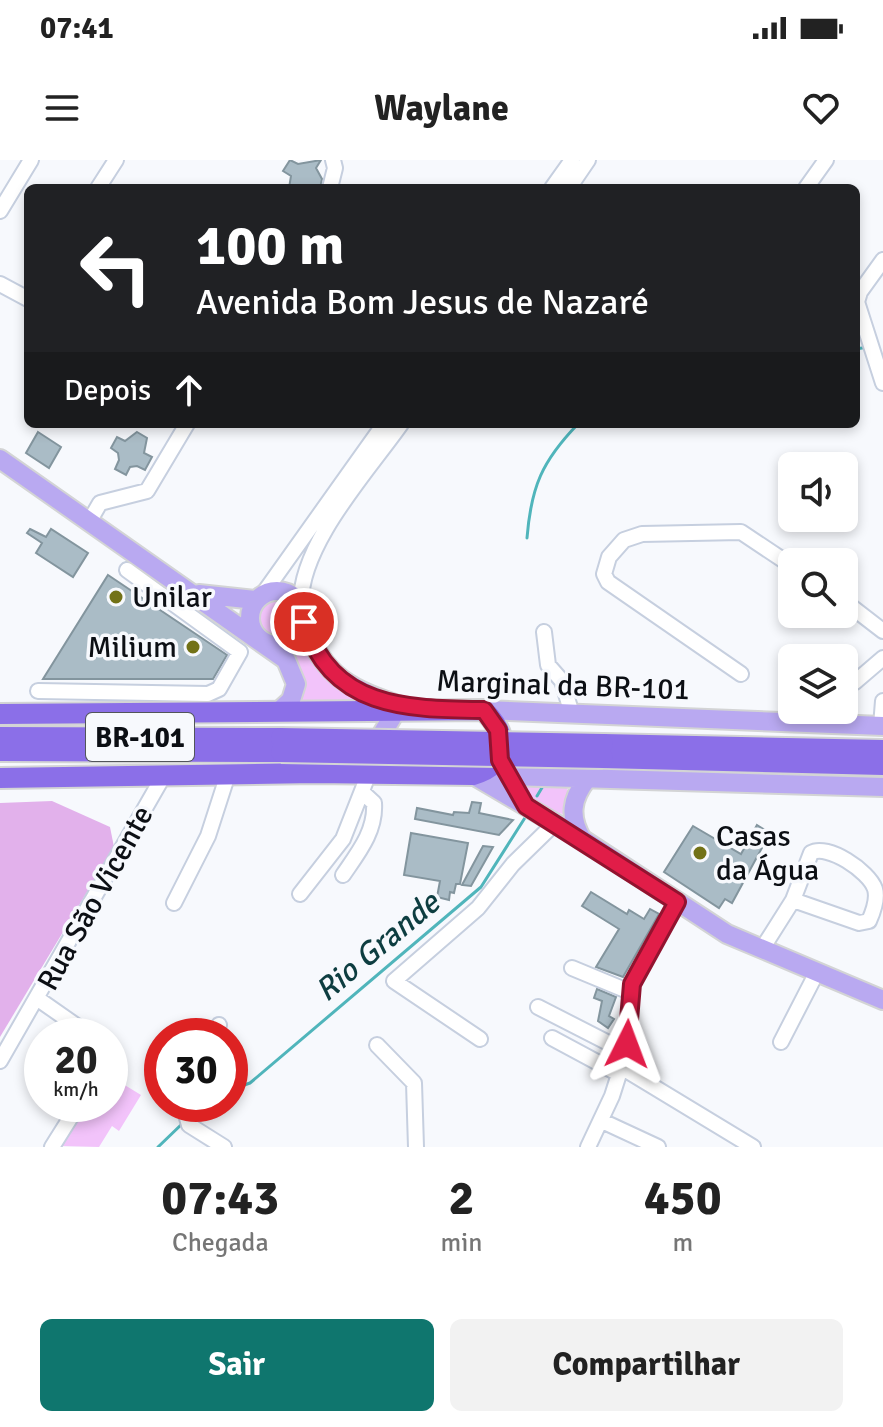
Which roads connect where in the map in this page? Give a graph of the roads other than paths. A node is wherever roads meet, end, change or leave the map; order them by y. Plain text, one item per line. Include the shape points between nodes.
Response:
1 (31, 160) edge
2 (116, 160) edge
3 (333, 160) edge
4 (588, 160) edge
5 (826, 160) edge
6 (569, 175) edge
7 (101, 184) edge
8 (331, 184) edge
9 (809, 184) edge
10 (0, 211) edge
11 (883, 260) edge
12 (0, 284) edge
13 (24, 297) edge
14 (860, 297) edge
15 (860, 311) edge
16 (883, 383) edge
17 (185, 428) edge
18 (381, 428) edge
19 (398, 428) edge
20 (0, 459) edge
21 (89, 522) junction
22 (778, 557) edge
23 (127, 570) dead end
24 (190, 592) junction
25 (260, 597) junction
26 (858, 612) edge
27 (303, 614) junction
28 (883, 631) edge
29 (544, 632) dead end
30 (262, 641) junction
31 (883, 658) edge
32 (741, 674) dead end
33 (858, 679) edge
34 (38, 691) dead end
35 (71, 691) junction
36 (883, 701) edge
37 (403, 709) junction
38 (484, 710) junction
39 (318, 711) junction
40 (278, 712) junction
41 (70, 713) junction
42 (0, 714) edge
43 (566, 714) junction
44 (882, 726) edge
45 (0, 737) edge
46 (281, 745) junction
47 (883, 750) edge
48 (603, 751) junction
49 (6, 752) edge
50 (767, 762) junction
51 (883, 765) edge
52 (505, 768) junction
53 (315, 773) junction
54 (228, 774) junction
55 (400, 774) junction
56 (164, 775) junction
57 (473, 775) junction
58 (0, 778) edge
59 (564, 778) junction
60 (883, 778) edge
61 (587, 779) junction
62 (366, 783) junction
63 (883, 787) edge
64 (526, 806) junction
65 (555, 823) junction
66 (582, 839) junction
67 (343, 875) dead end
68 (300, 894) dead end
69 (793, 900) junction
70 (677, 902) junction
71 (174, 903) dead end
72 (762, 949) junction
73 (572, 968) dead end
74 (817, 972) junction
75 (630, 992) junction
76 (38, 999) junction
77 (883, 1000) edge
78 (538, 1007) dead end
79 (65, 1018) edge
80 (552, 1038) dead end
81 (480, 1039) dead end
82 (781, 1042) dead end
83 (377, 1045) dead end
84 (0, 1061) edge
85 (622, 1064) junction
86 (602, 1121) junction
87 (69, 1122) edge
88 (194, 1122) edge
89 (54, 1147) edge
90 (224, 1147) edge
91 (416, 1147) edge
92 (588, 1147) edge
93 (658, 1147) edge
94 (753, 1147) edge

1 - 10 street
2 - 7 street
3 - 8 street
4 - 6 street
5 - 9 street
11 - 14 street
12 - 13 street
15 - 16 street
17 - 21 street via 147,491 100,503
18 - 25 street
19 - 27 street via 317,546 305,572
20 - 21 main road
21 - 24 main road
22 - 32 street via 741,532 642,534 624,540 609,557 604,574 608,582
23 - 35 street via 233,644 239,659 219,689 208,694
24 - 25 main road
24 - 30 main road
25 - 27 main road via 280,590
25 - 30 main road via 251,608 251,626
26 - 28 street
27 - 30 main road via 296,638 270,645
27 - 37 main road via 320,659 331,672
29 - 43 street via 548,665 562,681
30 - 40 main road via 295,674 295,691
31 - 33 street
34 - 35 street
35 - 41 street
36 - 44 street
37 - 38 highway, Marginal da BR-101
37 - 39 highway, Marginal da BR-101
37 - 55 main road via 384,726 382,747
38 - 43 main road, Marginal da BR-101
38 - 52 highway via 498,730
39 - 40 highway, Marginal da BR-101
39 - 53 highway via 337,723 344,743 333,765
40 - 41 highway, Marginal da BR-101
41 - 42 highway, Marginal da BR-101
43 - 44 main road, Marginal da BR-101
43 - 59 main road via 542,722 530,746 541,769
45 - 46 highway, BR-101
46 - 48 highway, BR-101, bridge
46 - 49 highway, BR-101
47 - 48 highway, BR-101
48 - 50 highway, BR-101
50 - 51 highway, BR-101
50 - 60 highway
52 - 57 highway
52 - 59 main road
52 - 64 main road
53 - 54 highway
53 - 62 highway
54 - 56 highway
54 - 71 street via 208,836
55 - 57 highway
55 - 62 highway
56 - 58 highway
56 - 76 street, Rua São Vicente
57 - 64 main road
59 - 61 main road
61 - 63 main road
61 - 66 main road via 574,802 575,828
62 - 67 street via 375,814 368,837
62 - 68 street via 343,839
64 - 65 main road
65 - 66 main road
65 - 81 street via 478,908 394,981
66 - 70 main road
69 - 69 street via 811,853 823,848 856,867 875,889 869,921 859,923
69 - 72 street
70 - 72 main road
70 - 75 street
72 - 74 main road
73 - 75 street
74 - 77 main road
74 - 82 street
75 - 85 street
76 - 79 street
76 - 84 street, Rua São Vicente
78 - 85 street
80 - 85 street
83 - 91 street via 414,1083
85 - 86 street
85 - 94 street
86 - 92 street
86 - 93 street
87 - 89 street
88 - 90 street

